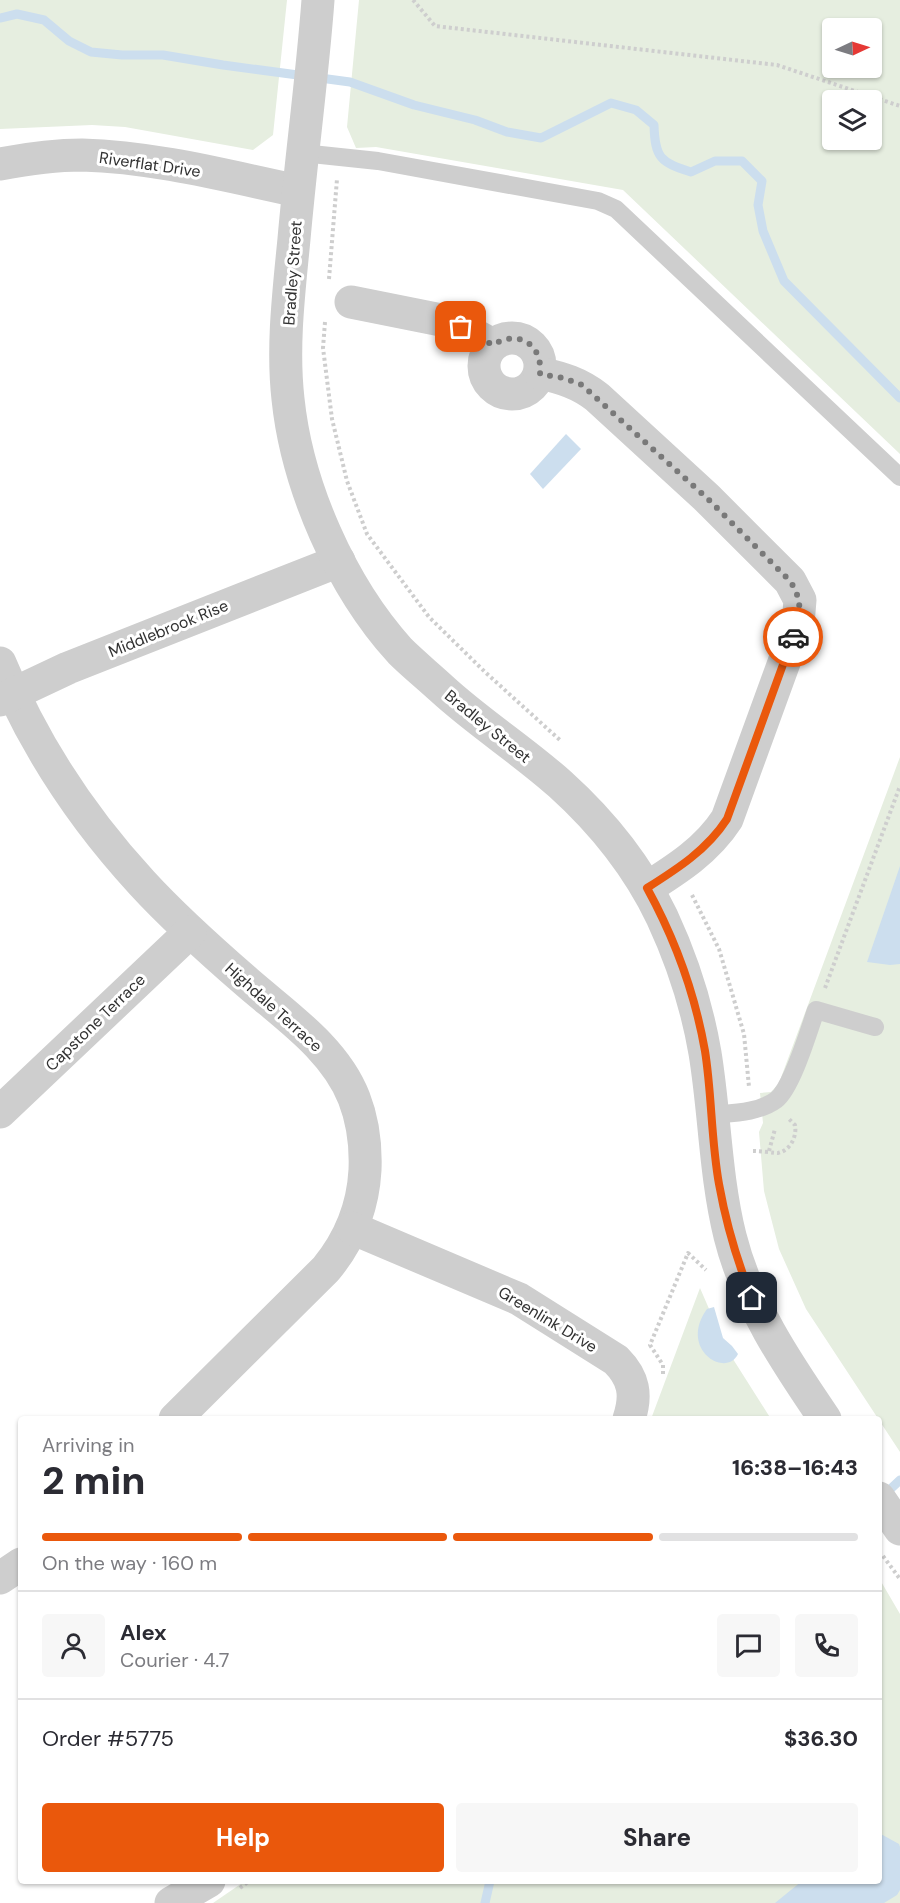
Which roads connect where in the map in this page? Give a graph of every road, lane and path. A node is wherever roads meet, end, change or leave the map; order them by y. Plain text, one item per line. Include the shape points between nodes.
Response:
1 (413, 0) edge
2 (317, 10) edge
3 (900, 106) edge
4 (303, 142) junction
5 (339, 158) junction
6 (0, 164) edge
7 (298, 191) junction
8 (335, 299) junction
9 (493, 345) junction
10 (540, 374) junction
11 (900, 477) edge
12 (339, 561) junction
13 (0, 663) edge
14 (6, 697) edge
15 (563, 742) dead end
16 (900, 786) edge
17 (675, 870) junction
18 (647, 888) junction
19 (190, 932) junction
20 (816, 1010) junction
21 (875, 1027) dead end
22 (776, 1100) junction
23 (751, 1110) junction
24 (0, 1113) edge
25 (712, 1115) junction
26 (778, 1124) dead end
27 (753, 1150) dead end
28 (769, 1151) junction
29 (352, 1228) junction
30 (688, 1253) dead end
31 (663, 1376) dead end
32 (178, 1416) edge
33 (630, 1416) edge
34 (823, 1416) edge
35 (882, 1502) edge
36 (900, 1529) edge
37 (885, 1560) dead end
38 (18, 1566) edge
39 (0, 1578) edge
40 (900, 1580) edge
41 (204, 1884) edge
42 (171, 1903) edge

1 - 3 path via 435,26 777,65
2 - 4 street, Bradley Street
4 - 5 lane
4 - 7 street, Bradley Street
5 - 8 path
5 - 11 lane via 598,201 616,209
6 - 7 street, Riverflat Drive via 80,155 121,158
7 - 12 street, Bradley Street via 289,291 288,397 299,459
8 - 9 street via 450,321
8 - 15 path via 323,348 332,420 347,481 368,534 429,617
9 - 10 street via 509,338 527,342 539,356
9 - 10 street via 484,362 484,372 502,393 521,394 530,389
10 - 17 street via 582,385 597,397 790,581 800,600 798,624 727,819 712,840
12 - 14 street, Middlebrook Rise via 68,668
12 - 18 street, Bradley Street via 377,622 401,651 461,706 558,782 608,834
13 - 14 street, Highdale Terrace
14 - 19 street, Highdale Terrace via 105,841
16 - 20 path
17 - 18 street
17 - 23 path via 719,949 744,1034
18 - 25 street, Bradley Street via 682,963 694,1003 705,1052
19 - 24 street, Capstone Terrace
19 - 29 street, Highdale Terrace via 311,1038 354,1096 361,1117 365,1160 362,1199
20 - 21 lane
20 - 22 lane via 793,1073
22 - 23 lane
22 - 28 path via 782,1115 793,1121 796,1135 783,1151
23 - 25 lane
25 - 34 street, Bradley Street via 719,1184 742,1275 774,1341
26 - 28 path
27 - 28 path
29 - 32 street, Highdale Terrace via 326,1269
29 - 33 street, Greenlink Drive via 510,1294 616,1360 632,1380 634,1400
30 - 31 path via 650,1345 663,1365
35 - 36 street
37 - 40 path
38 - 39 street
41 - 42 street

